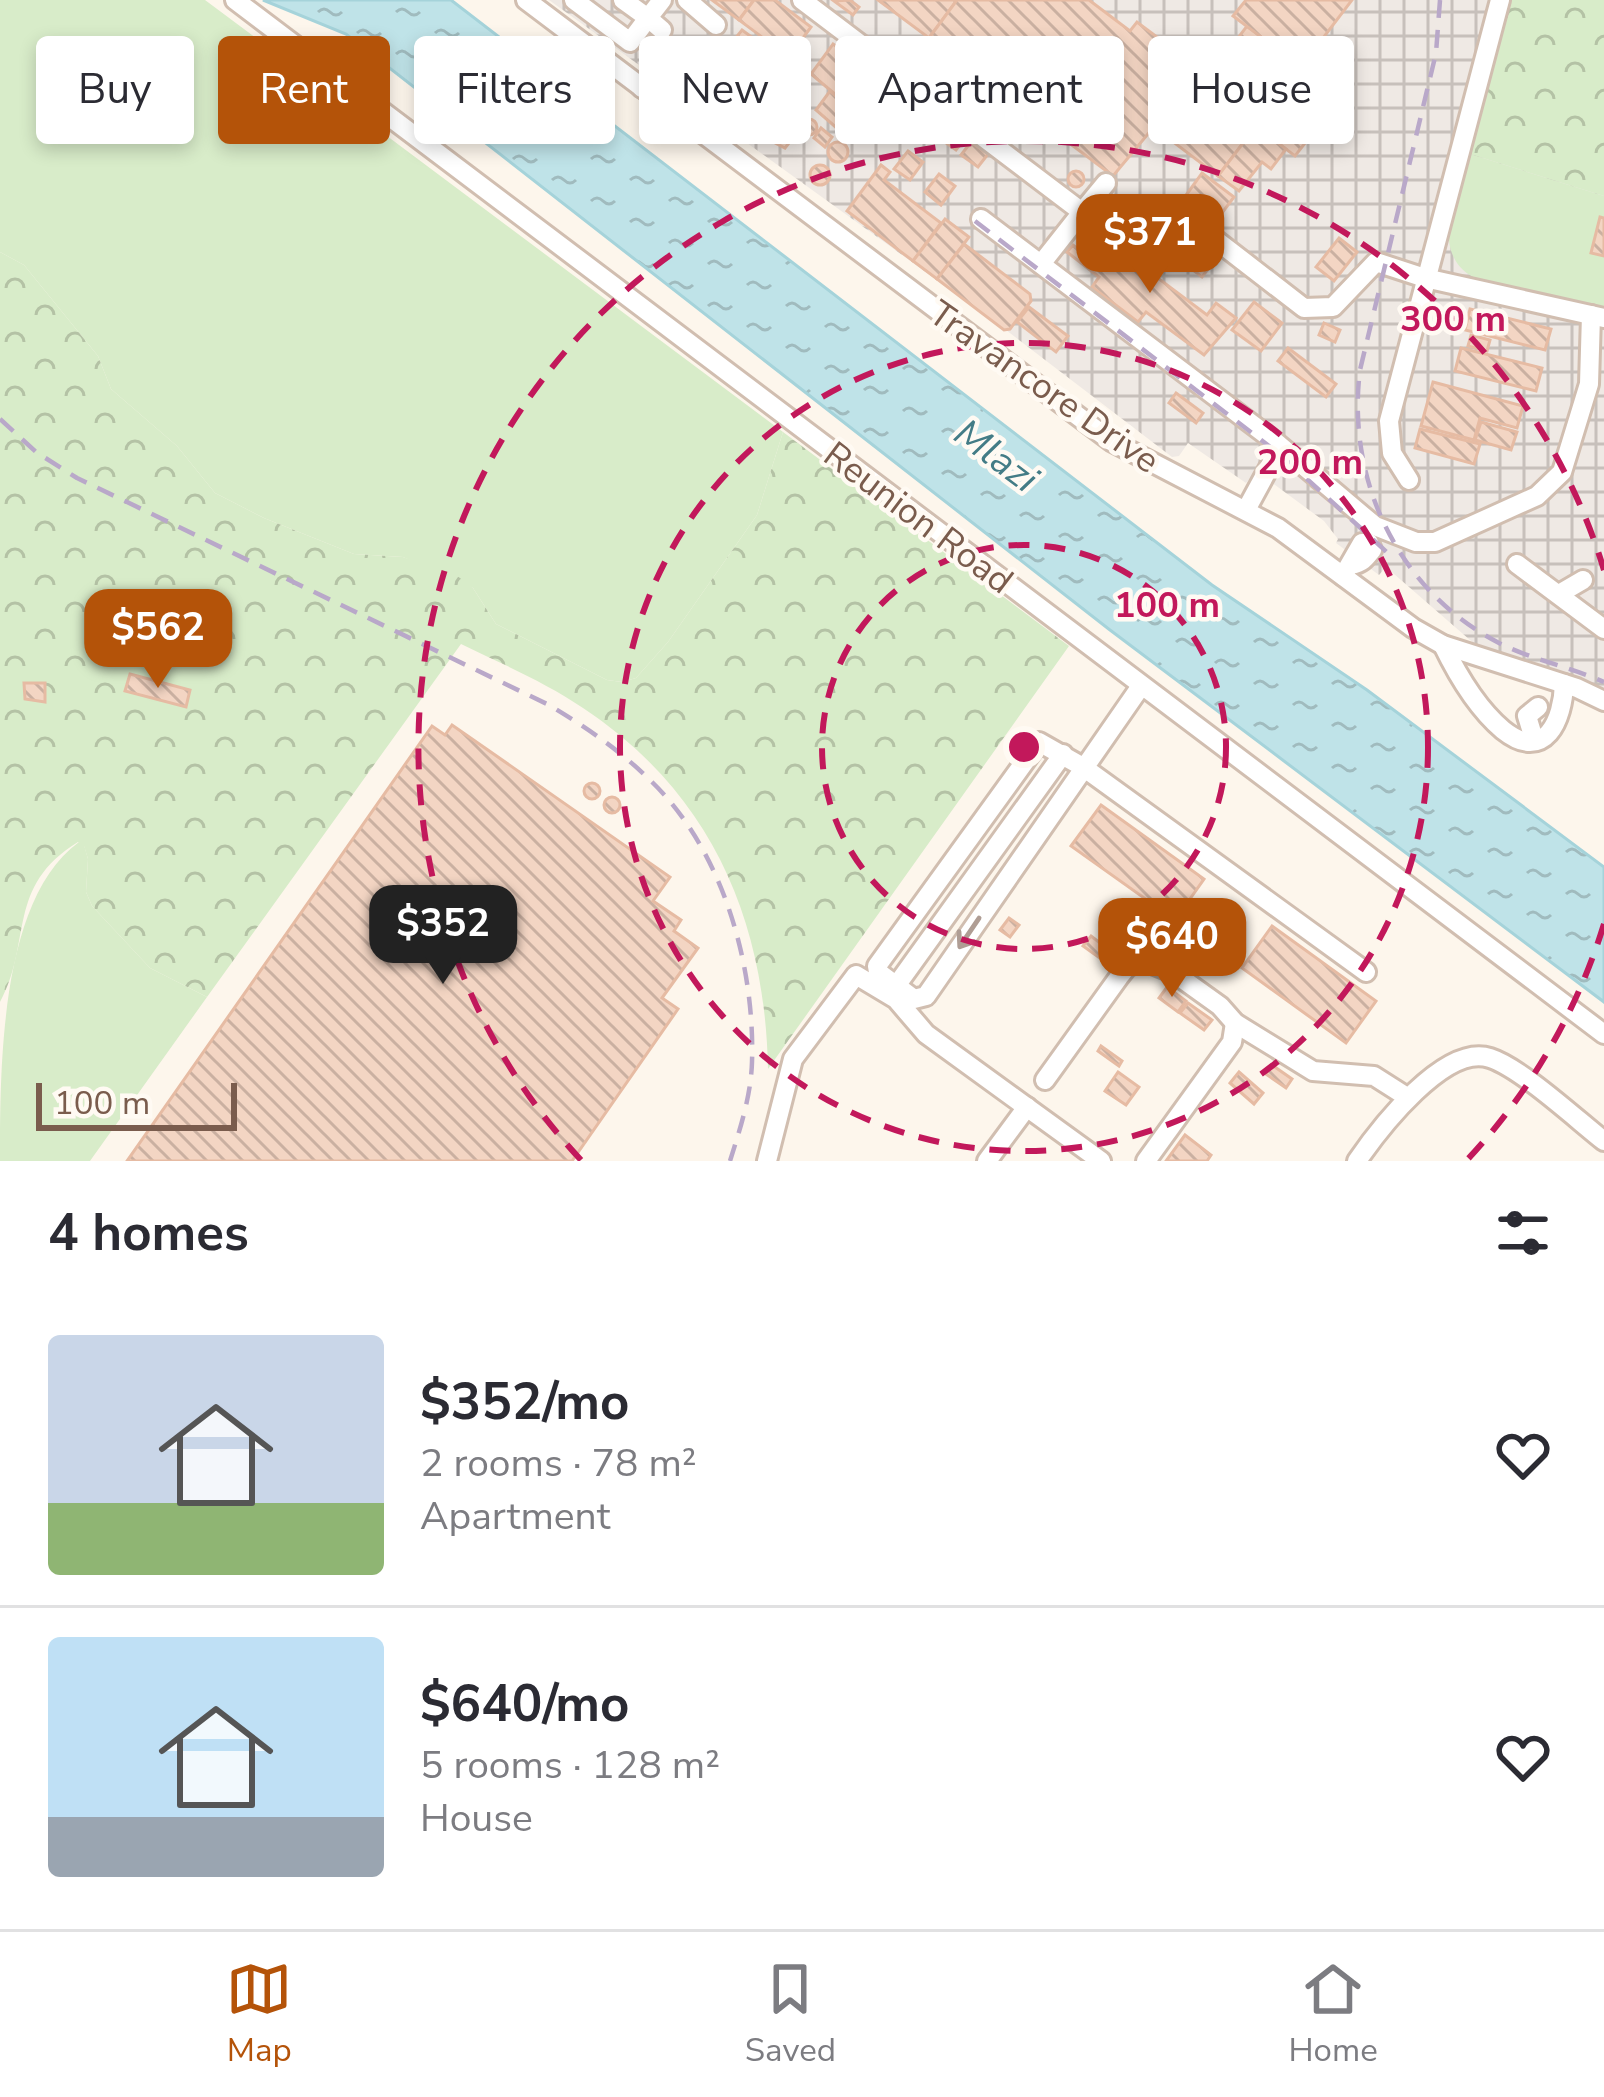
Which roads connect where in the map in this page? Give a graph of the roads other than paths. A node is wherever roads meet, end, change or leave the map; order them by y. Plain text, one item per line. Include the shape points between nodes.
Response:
1 (235, 0) edge
2 (526, 0) edge
3 (574, 0) edge
4 (623, 0) edge
5 (662, 0) edge
6 (687, 0) edge
7 (802, 0) edge
8 (1500, 0) edge
9 (655, 24) junction
10 (716, 25) dead end
11 (639, 86) edge
12 (716, 144) edge
13 (1106, 183) dead end
14 (1082, 212) junction
15 (981, 219) dead end
16 (1203, 230) dead end
17 (1041, 264) junction
18 (1425, 278) junction
19 (1598, 317) edge
20 (1597, 354) edge
21 (1595, 401) edge
22 (1273, 440) junction
23 (1408, 480) dead end
24 (1246, 510) junction
25 (1374, 536) junction
26 (1517, 564) dead end
27 (1347, 571) junction
28 (1583, 580) dead end
29 (1559, 594) junction
30 (1604, 629) edge
31 (1443, 645) junction
32 (1564, 684) junction
33 (1141, 686) junction
34 (1604, 701) edge
35 (1538, 707) dead end
36 (1534, 739) junction
37 (1063, 754) junction
38 (1083, 767) junction
39 (959, 851) junction
40 (982, 868) junction
41 (1004, 883) junction
42 (1208, 921) dead end
43 (1366, 972) dead end
44 (1174, 973) junction
45 (896, 986) junction
46 (1235, 1023) junction
47 (1604, 1034) edge
48 (1045, 1080) dead end
49 (1407, 1097) junction
50 (1027, 1107) junction
51 (1604, 1141) edge
52 (767, 1161) edge
53 (987, 1161) edge
54 (1101, 1161) edge
55 (1147, 1161) edge
56 (1357, 1161) edge

1 - 33 street, Reunion Road
2 - 11 street, Travancore Drive
3 - 9 street via 637,47
4 - 9 street
5 - 9 street
6 - 10 street
7 - 14 street
8 - 18 street
12 - 24 street, Travancore Drive via 1111,441
13 - 14 street
14 - 17 street
15 - 17 street
16 - 18 street via 1304,308 1333,307 1376,262
17 - 22 street
18 - 19 street
18 - 23 street via 1389,421 1392,453
19 - 20 street
20 - 21 street
21 - 25 street via 1562,472 1537,496 1435,542
22 - 24 street via 1272,462
22 - 25 street
24 - 27 street, Travancore Drive
25 - 27 street
26 - 29 street
27 - 31 street, Travancore Drive
28 - 29 street
29 - 30 street
31 - 32 street, Travancore Drive
31 - 36 street via 1504,730
32 - 34 street, Travancore Drive
32 - 36 street via 1554,731
33 - 38 street
33 - 47 street, Reunion Road
35 - 36 street via 1527,716
37 - 38 street
37 - 39 street via 1035,745
37 - 40 street
38 - 41 street
38 - 43 street
39 - 40 street
39 - 45 street via 877,966
40 - 41 street
40 - 45 street
41 -> 45 street via 926,996 914,999
42 - 44 street
44 - 46 street
44 - 48 street via 1142,960 1126,968
46 - 49 street via 1313,1071 1374,1076
46 - 55 street via 1232,1042
49 - 51 street via 1456,1061 1488,1057
49 - 56 street
50 - 52 street via 856,975 793,1059
50 - 53 street
50 - 54 street

